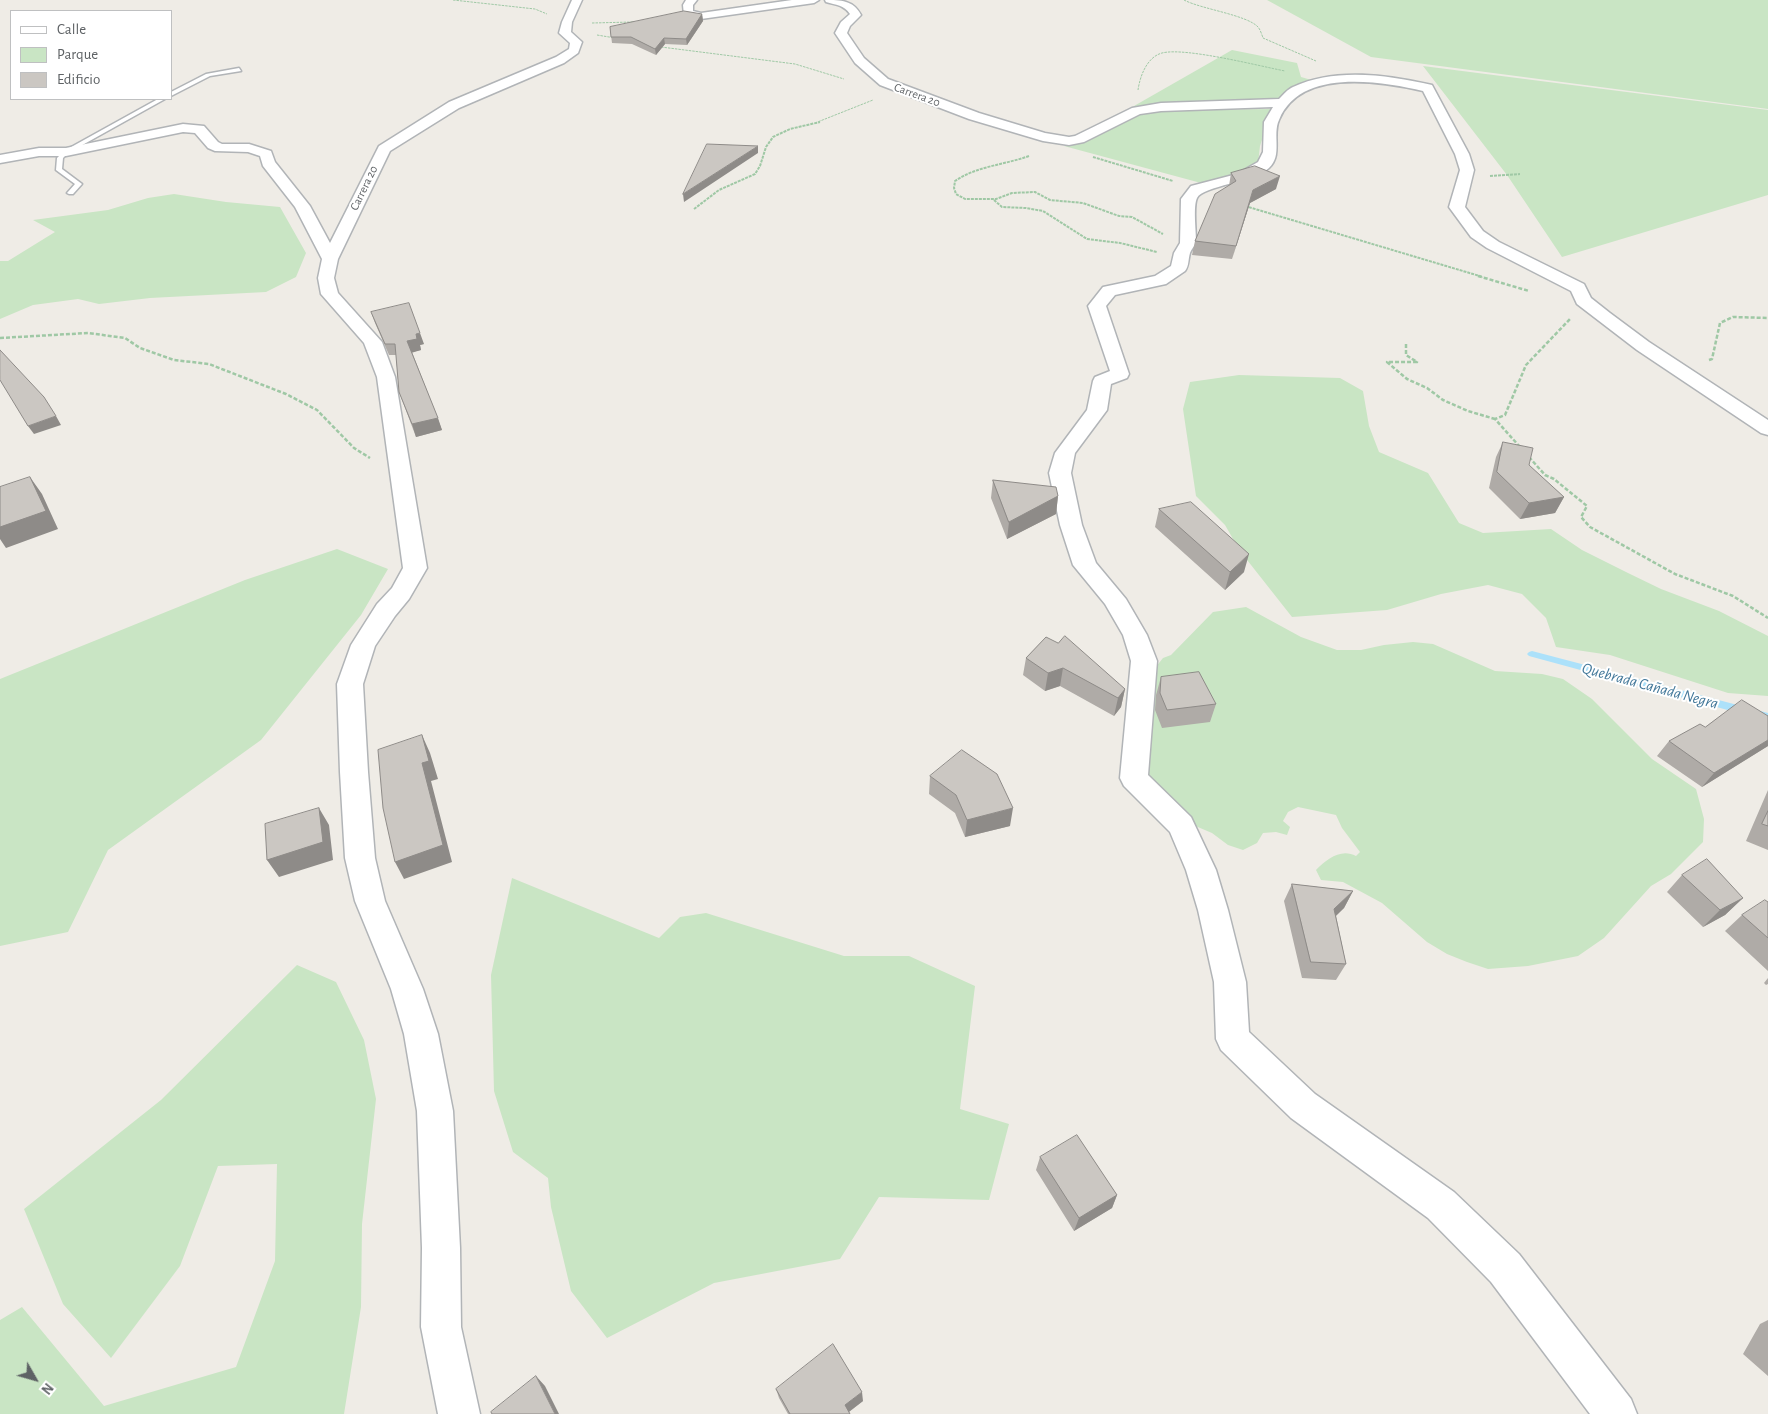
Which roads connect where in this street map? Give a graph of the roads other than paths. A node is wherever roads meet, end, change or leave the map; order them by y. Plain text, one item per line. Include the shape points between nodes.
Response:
1 (577, 0) edge
2 (692, 0) edge
3 (814, 0) edge
4 (830, 0) edge
5 (240, 70) dead end
6 (172, 93) edge
7 (160, 100) edge
8 (1282, 104) junction
9 (66, 152) junction
10 (0, 159) edge
11 (71, 193) dead end
12 (330, 259) junction
13 (1768, 429) edge
14 (459, 1414) edge
15 (1616, 1414) edge

1 - 12 street, Carrera 20 via 565,33 576,42 574,51 454,105 384,149
2 - 3 street via 688,13 701,16
4 - 8 street, Carrera 20 via 853,8 856,15 845,24 841,33 847,46 884,82 974,116 1043,137 1069,141 1080,139 1148,109
5 - 6 lane via 208,75
7 - 9 lane
8 - 13 street via 1296,90 1324,81 1399,82 1428,88 1462,154 1466,170 1457,207 1477,234 1578,288 1584,300 1643,346
8 - 15 street via 1271,122 1270,152 1264,165 1242,177 1196,188 1188,199 1188,243 1179,252 1179,268 1160,280 1109,291 1097,306 1120,374 1102,382 1096,410 1065,453 1060,473 1071,525 1085,565 1114,599 1135,635 1144,661 1134,778 1181,825 1201,870 1230,982 1233,1039 1303,1106 1441,1205 1505,1268
9 - 10 street via 39,152
9 - 11 lane via 60,158 59,170 79,184
9 - 12 street via 192,128 199,129 220,148 248,148 266,154 268,163 302,206
12 - 14 street, Carrera 20 via 326,278 330,294 373,342 386,377 415,568 363,645 350,684 357,826 360,858 370,901 410,998 421,1034 433,1101 441,1248 441,1327

